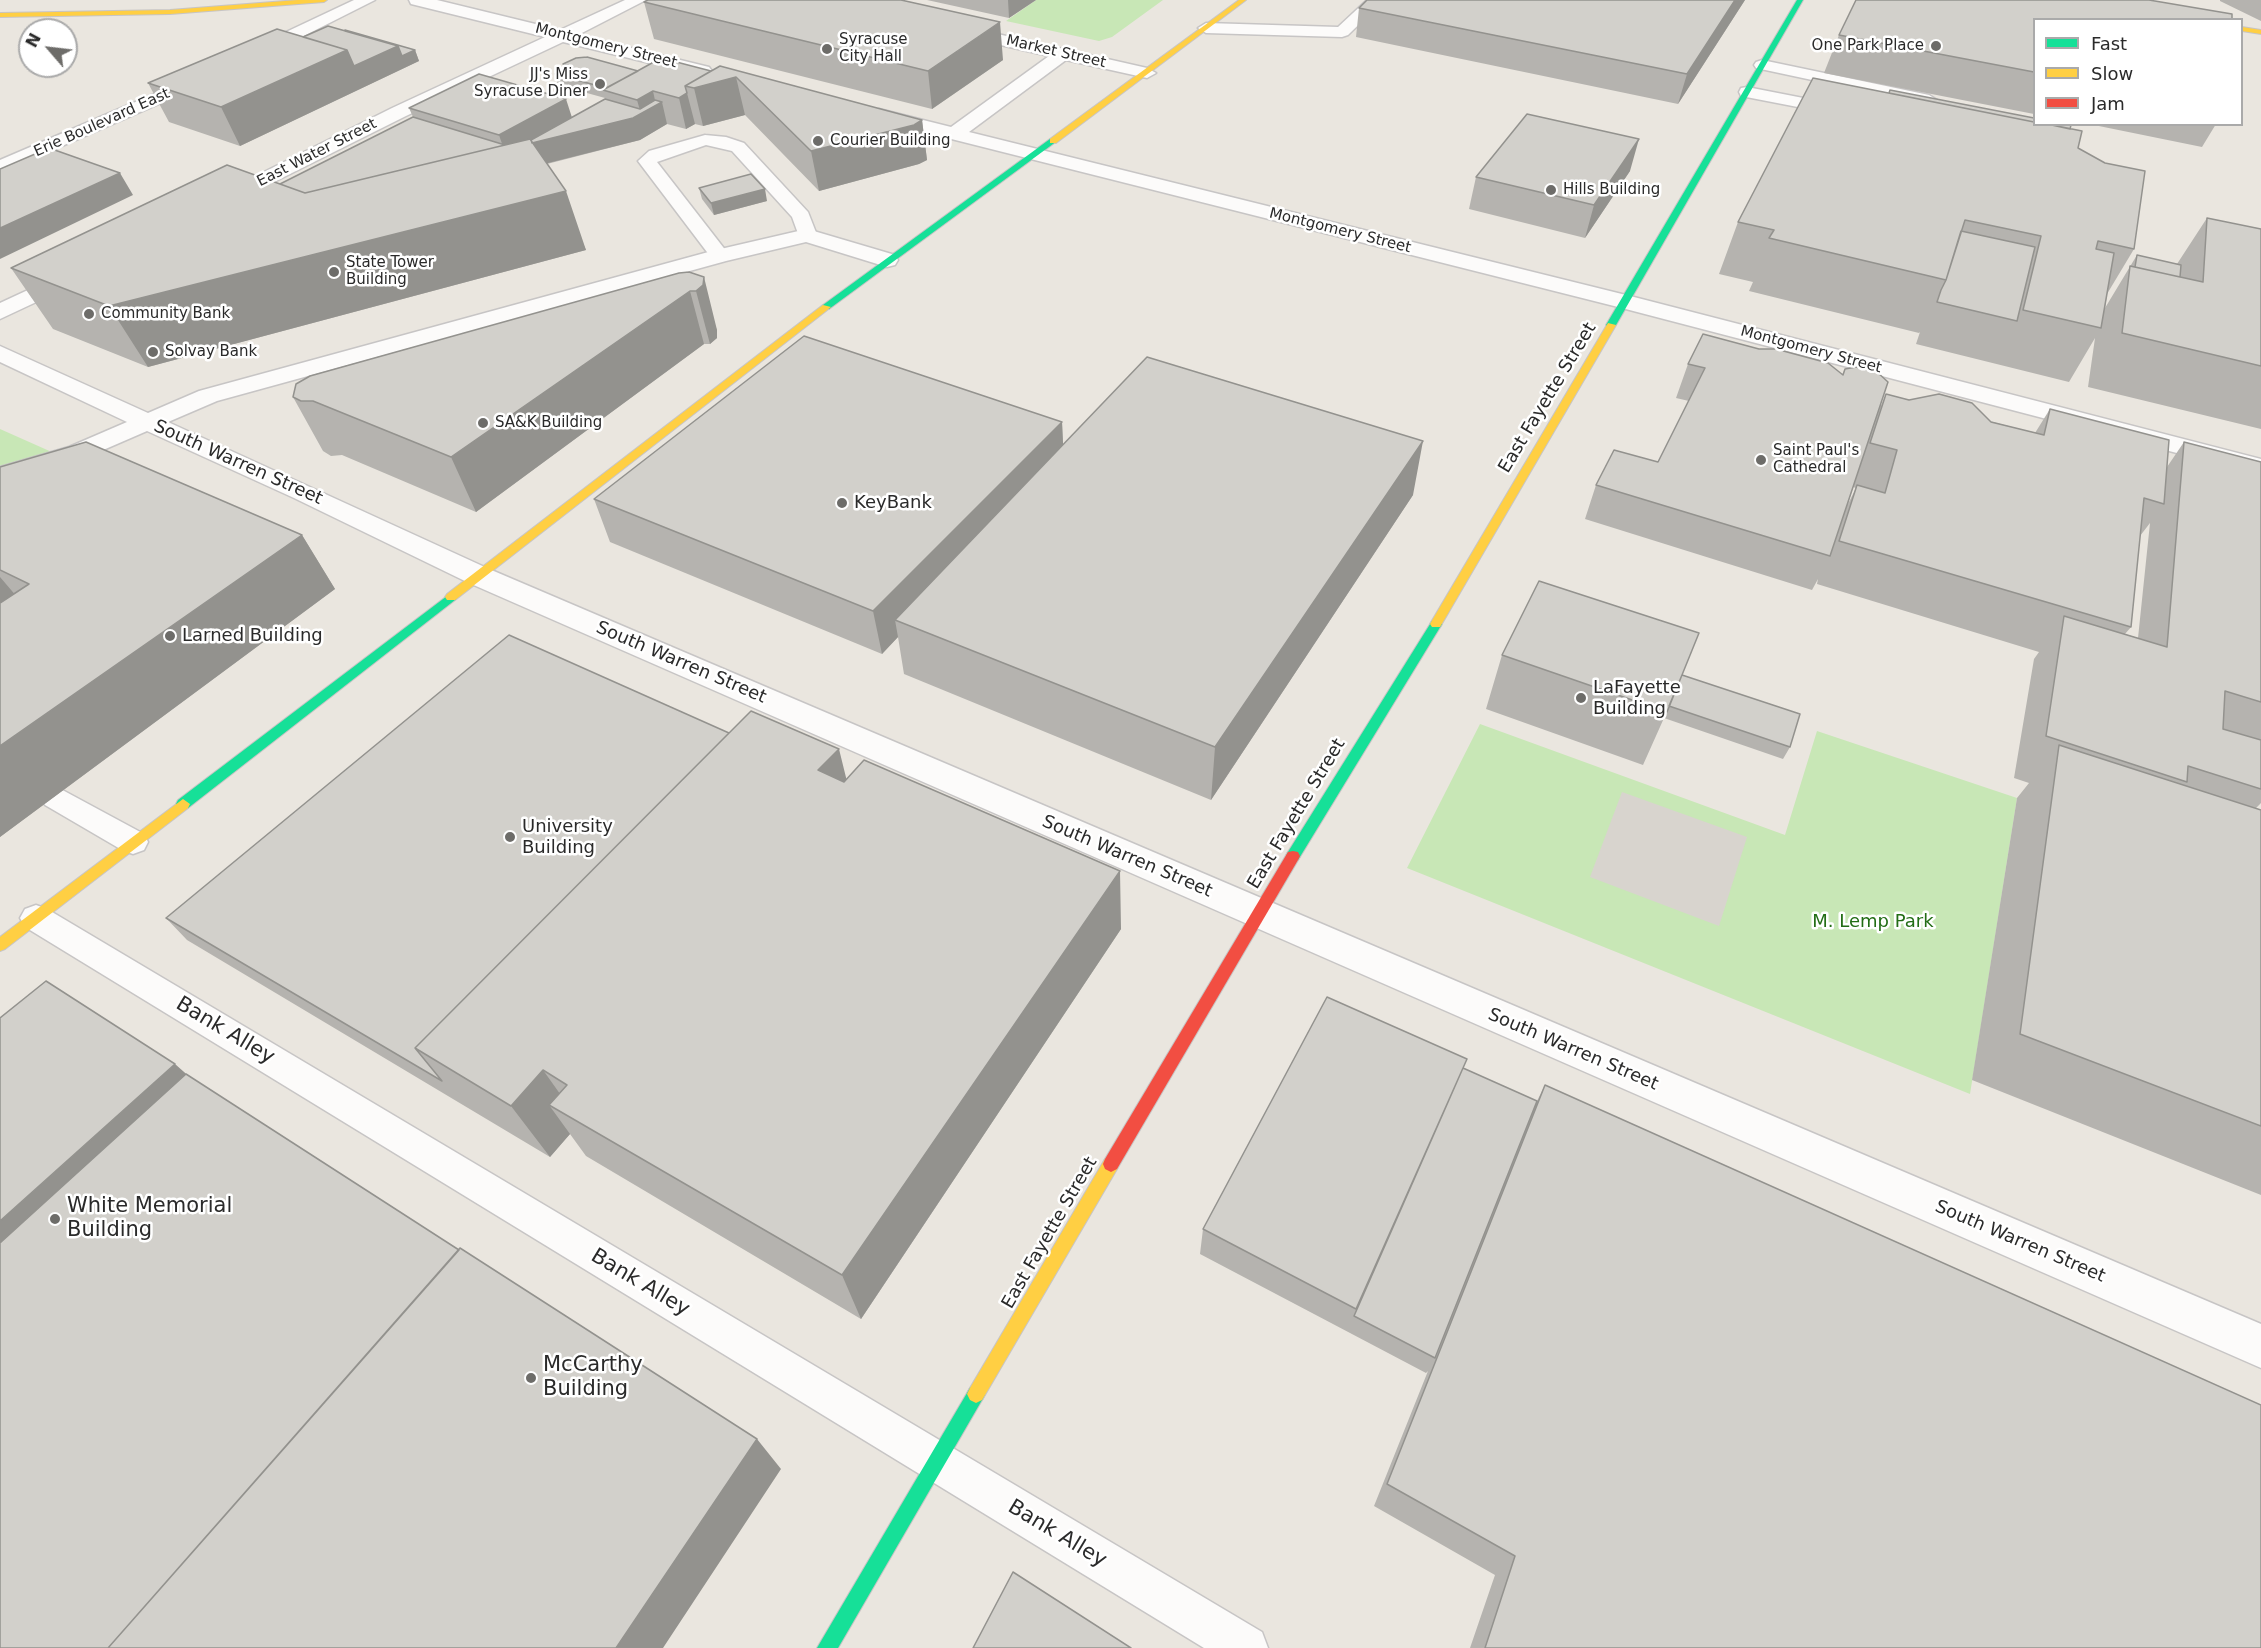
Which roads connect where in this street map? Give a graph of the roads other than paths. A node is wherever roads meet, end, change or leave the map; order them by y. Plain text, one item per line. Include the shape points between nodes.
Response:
1 (324, 0) edge
2 (367, 0) edge
3 (417, 0) edge
4 (638, 0) edge
5 (1243, 0) edge
6 (1376, 0) edge
7 (1800, 0) edge
8 (0, 15) edge
9 (938, 26) edge
10 (1206, 28) junction
11 (561, 35) junction
12 (1063, 54) junction
13 (236, 62) edge
14 (1762, 65) junction
15 (216, 71) edge
16 (1147, 73) junction
17 (723, 76) edge
18 (1747, 92) junction
19 (1942, 103) edge
20 (862, 111) edge
21 (1859, 114) edge
22 (954, 134) junction
23 (1031, 155) junction
24 (0, 167) edge
25 (206, 209) edge
26 (807, 235) junction
27 (720, 256) junction
28 (887, 260) junction
29 (93, 266) edge
30 (1626, 302) junction
31 (0, 312) edge
32 (0, 353) edge
33 (149, 423) junction
34 (2261, 467) edge
35 (0, 475) edge
36 (479, 576) junction
37 (55, 797) dead end
38 (133, 842) junction
39 (1258, 914) junction
40 (36, 918) junction
41 (0, 945) edge
42 (2261, 1346) edge
43 (936, 1462) junction
44 (827, 1648) edge
45 (1246, 1648) edge

1 - 8 street via 170,12
2 - 13 street
3 - 11 street, Montgomery Street
4 - 11 street, East Water Street
5 - 10 street
6 - 10 lane via 1342,32
7 - 14 street, East Fayette Street
9 - 12 street, Market Street
10 - 16 street
11 - 17 street, Montgomery Street
11 - 25 street, East Water Street
12 - 16 street, Market Street
12 - 22 street
14 - 18 street, East Fayette Street
14 - 19 lane
15 - 24 street, Erie Boulevard East
16 - 23 street
18 - 21 lane
18 - 30 street, East Fayette Street
20 - 22 street, Montgomery Street
22 - 23 street, Montgomery Street
23 - 28 street
23 - 30 street, Montgomery Street
26 - 27 street
26 - 27 lane via 801,216 738,147 705,140 655,155 648,161 650,168
26 - 28 street
27 - 33 street via 208,396
28 - 36 street
29 - 31 street
30 - 34 street, Montgomery Street
30 - 39 street, East Fayette Street via 1459,586
32 - 33 street, South Warren Street
33 - 35 street via 78,452
33 - 36 street, South Warren Street
36 - 38 street
36 - 39 street, South Warren Street
37 - 38 lane
38 - 40 street
39 - 42 street, South Warren Street
39 - 43 street, East Fayette Street
40 - 41 street
40 - 43 lane, Bank Alley
43 - 44 street, East Fayette Street
43 - 45 lane, Bank Alley

